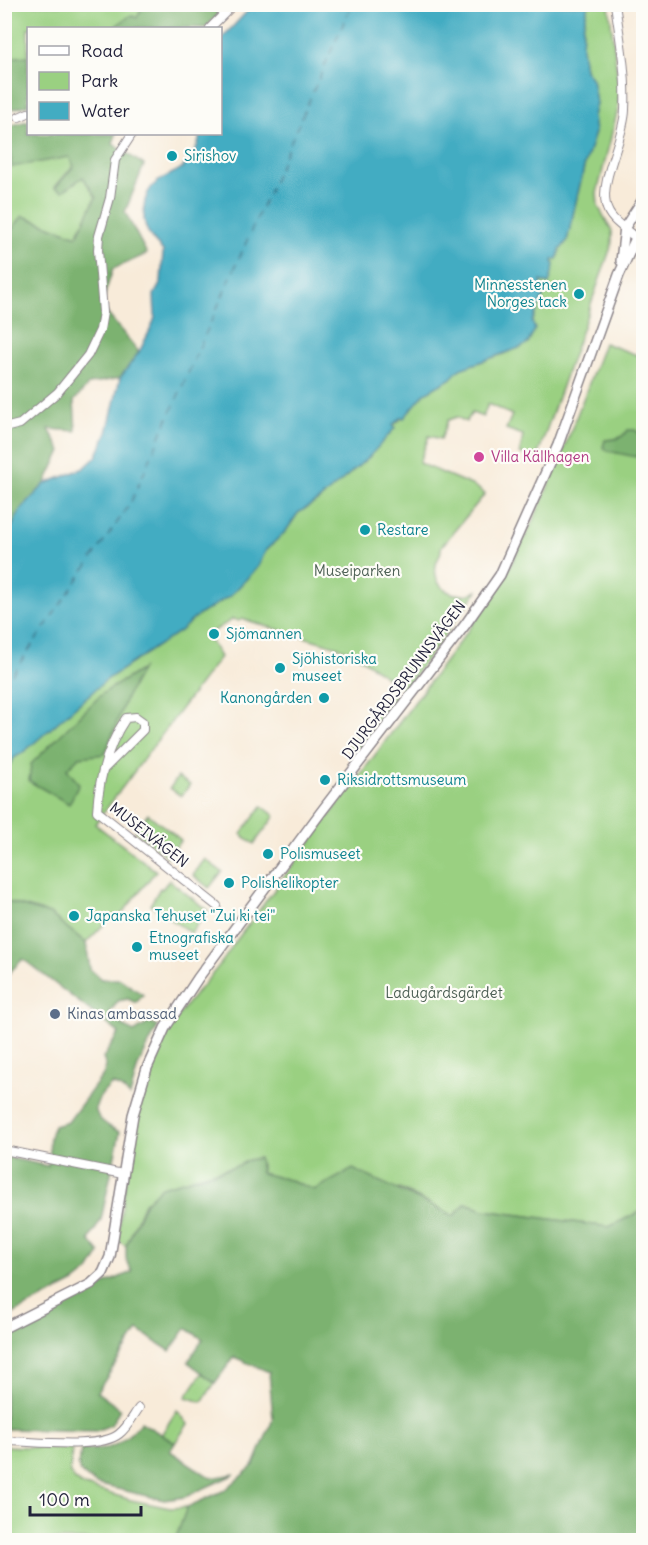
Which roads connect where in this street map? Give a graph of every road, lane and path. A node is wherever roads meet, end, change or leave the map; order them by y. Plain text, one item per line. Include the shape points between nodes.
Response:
1 (234, 4) edge
2 (615, 4) edge
3 (211, 27) edge
4 (27, 113) edge
5 (19, 117) dead end
6 (131, 135) edge
7 (644, 198) edge
8 (625, 227) junction
9 (644, 227) edge
10 (636, 238) junction
11 (619, 275) junction
12 (4, 428) edge
13 (103, 770) junction
14 (218, 906) dead end
15 (4, 1150) edge
16 (123, 1173) junction
17 (4, 1328) edge
18 (139, 1408) dead end
19 (4, 1441) edge

1 - 3 street
2 - 8 street via 625,111 605,196 609,214
4 - 5 street
6 - 12 street via 114,160 110,198 99,236 102,322 93,346 58,392 20,424
7 - 8 street
8 - 10 street
8 - 11 street
9 - 10 street
10 - 11 street
11 - 16 street, DJURGÅRDSBRUNNSVÄGEN via 558,445 500,575 179,1005 147,1068 133,1115
13 - 13 street, MUSEIVÄGEN via 115,733 126,718 136,717 143,722 142,730
13 - 14 street, MUSEIVÄGEN via 97,811
15 - 16 street
16 - 17 street, DJURGÅRDSBRUNNSVÄGEN via 110,1257 103,1273 91,1284
18 - 19 street via 122,1432 104,1441

